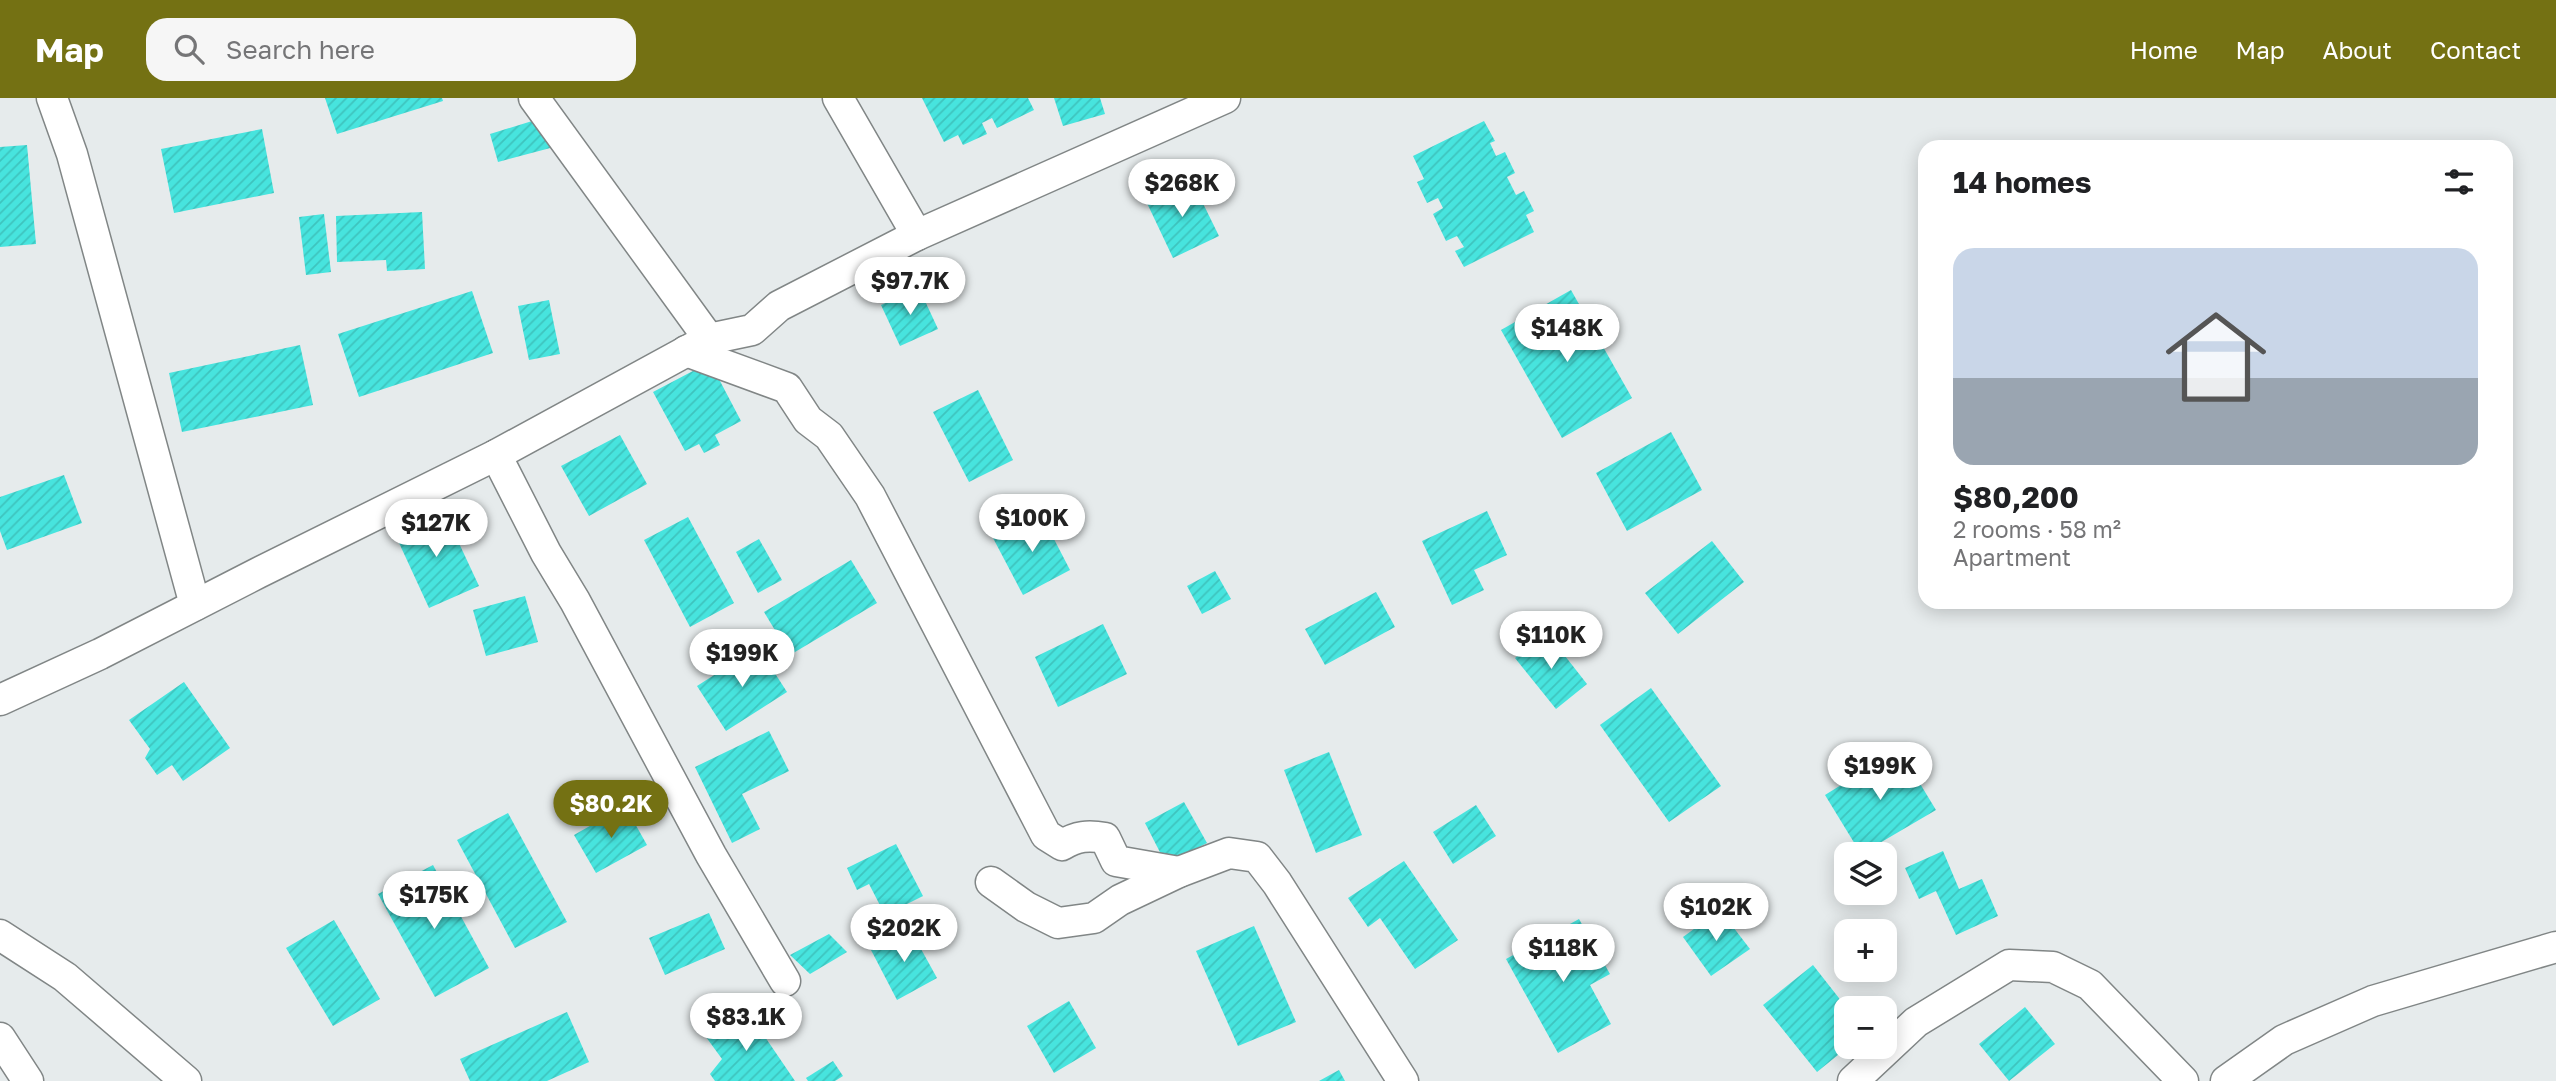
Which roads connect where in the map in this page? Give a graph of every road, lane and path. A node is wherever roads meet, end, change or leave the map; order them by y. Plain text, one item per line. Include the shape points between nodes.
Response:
1 (52, 98) edge
2 (534, 98) edge
3 (838, 98) edge
4 (1224, 98) edge
5 (917, 235) junction
6 (698, 345) junction
7 (496, 455) junction
8 (195, 605) junction
9 (0, 700) edge
10 (1179, 872) junction
11 (991, 882) dead end
12 (0, 935) edge
13 (2556, 947) edge
14 (785, 981) dead end
15 (0, 1038) edge
16 (29, 1081) edge
17 (186, 1081) edge
18 (1403, 1081) edge
19 (1853, 1081) edge
20 (2183, 1081) edge
21 (2226, 1081) edge

1 - 8 street via 72,154
2 - 6 street
3 - 5 street
4 - 5 street
5 - 6 street via 779,306 752,330
6 - 7 street
6 - 10 street via 787,388 808,420 829,436 870,496 1046,835 1062,845 1088,835 1105,838 1116,860
7 - 8 street
7 - 14 street via 711,855
8 - 9 street
10 - 11 street via 1094,918 1058,923
10 - 18 street via 1229,853 1257,857
12 - 17 street via 65,977
13 - 21 street via 2373,1001 2284,1040
15 - 16 street
19 - 20 street via 1916,1022 2009,965 2053,967 2090,985

